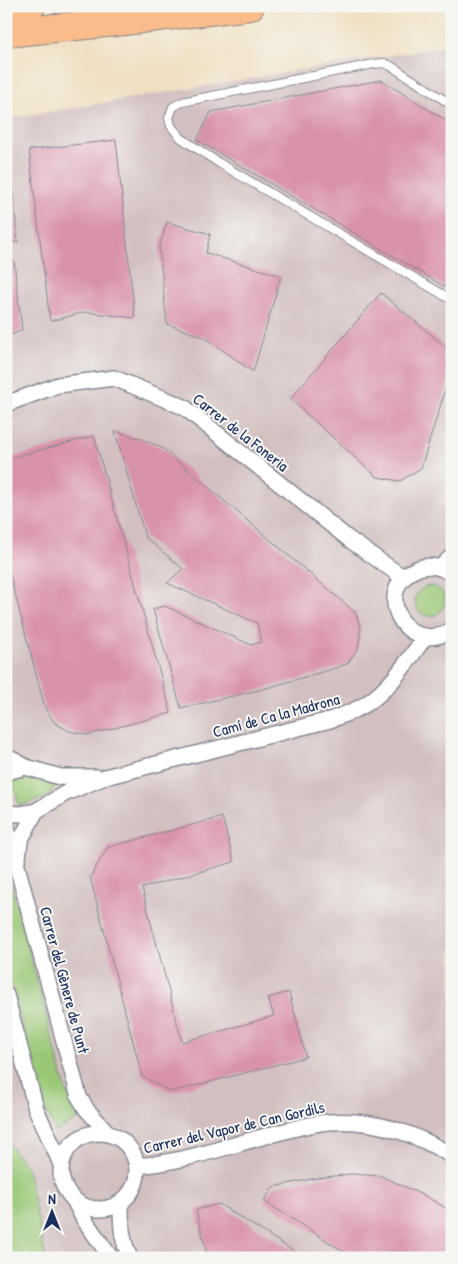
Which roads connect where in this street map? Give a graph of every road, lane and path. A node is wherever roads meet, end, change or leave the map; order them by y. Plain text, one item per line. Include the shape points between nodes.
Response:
1 (31, 6) edge
2 (250, 6) edge
3 (6, 10) edge
4 (6, 33) edge
5 (452, 105) edge
6 (452, 300) edge
7 (6, 404) edge
8 (452, 556) edge
9 (446, 571) edge
10 (404, 578) junction
11 (452, 630) edge
12 (425, 637) junction
13 (6, 756) edge
14 (26, 768) junction
15 (6, 772) edge
16 (106, 778) junction
17 (36, 811) junction
18 (6, 813) edge
19 (6, 825) edge
20 (16, 865) junction
21 (6, 995) edge
22 (109, 1134) junction
23 (452, 1156) edge
24 (61, 1164) junction
25 (137, 1166) junction
26 (74, 1200) junction
27 (121, 1202) junction
28 (111, 1258) edge
29 (130, 1258) edge

1 - 3 highway
2 - 4 highway
5 - 6 lane via 384,63 182,102 173,106 169,118 181,138 219,163
7 - 10 street, Carrer de la Foneria via 58,385 114,378 184,407 350,540
8 - 9 street
9 - 10 street via 424,566 409,572
10 - 12 street via 395,595 397,614 408,629
11 - 12 street
12 - 16 street, Camí de Ca la Madrona via 384,689 352,712
13 - 14 street, Camí de Ca la Madrona
14 - 15 street, Camí de Ca la Madrona
14 - 16 street, Camí de Ca la Madrona via 60,778
16 - 17 street, Camí de Ca la Madrona via 66,793
17 - 18 street, Camí de Ca la Madrona
17 - 20 street via 20,841
19 - 20 street, Carrer del Gènere de Punt
20 - 22 street, Carrer del Gènere de Punt via 79,1097
21 - 24 street via 36,1109
22 - 24 street via 94,1132 79,1138 69,1146
22 - 25 street via 124,1142 133,1153
23 - 25 street, Carrer del Vapor de Can Gordils via 395,1129 328,1122 161,1164
24 - 26 street via 62,1181
25 - 27 street via 133,1189
26 - 27 street via 90,1208 106,1208
26 - 28 street
27 - 29 street via 123,1243

